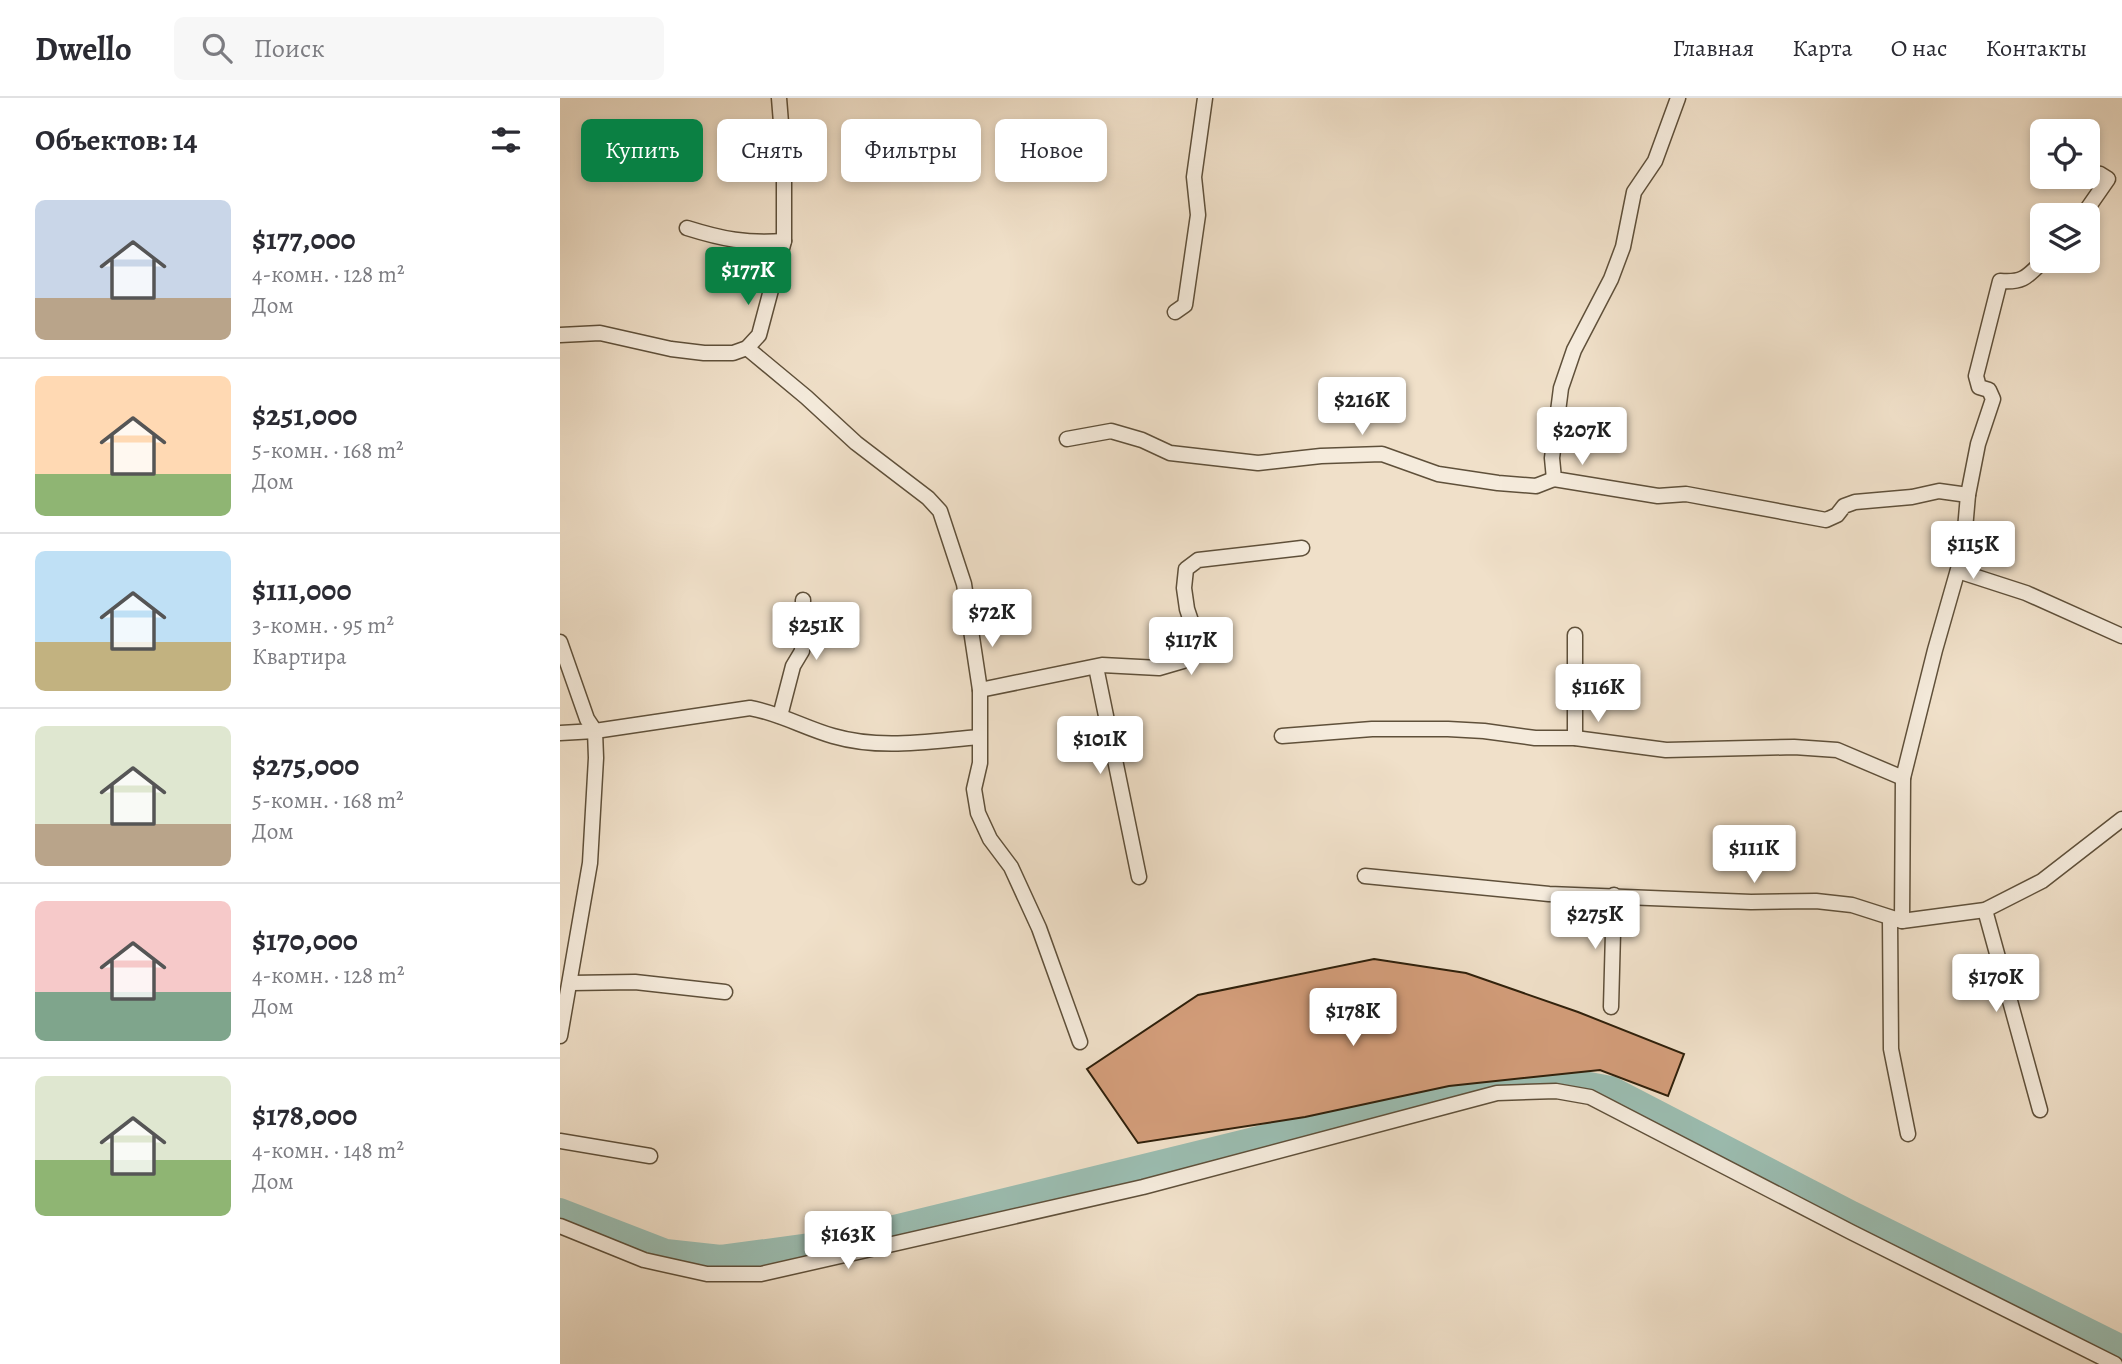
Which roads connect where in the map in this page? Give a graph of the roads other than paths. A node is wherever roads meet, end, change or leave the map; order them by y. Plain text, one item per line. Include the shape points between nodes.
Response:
1 (779, 98) edge
2 (1205, 98) edge
3 (1678, 98) edge
4 (2100, 174) edge
5 (2091, 203) edge
6 (687, 228) dead end
7 (784, 241) junction
8 (2031, 273) edge
9 (1175, 312) dead end
10 (560, 335) edge
11 (747, 348) junction
12 (1067, 439) dead end
13 (1554, 479) junction
14 (1968, 495) junction
15 (1303, 548) dead end
16 (1958, 571) junction
17 (803, 600) dead end
18 (1575, 635) dead end
19 (2122, 636) edge
20 (560, 642) edge
21 (1096, 667) junction
22 (980, 690) junction
23 (780, 716) junction
24 (595, 731) junction
25 (560, 733) edge
26 (1282, 736) dead end
27 (979, 737) junction
28 (1575, 738) junction
29 (1903, 778) junction
30 (2122, 819) edge
31 (1365, 876) dead end
32 (1139, 877) dead end
33 (1614, 895) junction
34 (1985, 910) junction
35 (1896, 920) junction
36 (571, 983) junction
37 (725, 992) dead end
38 (1611, 1007) dead end
39 (560, 1036) edge
40 (1080, 1042) dead end
41 (2040, 1110) dead end
42 (1908, 1134) dead end
43 (560, 1141) edge
44 (650, 1156) dead end
45 (560, 1226) edge
46 (2115, 1364) edge

1 - 7 street
2 - 9 street via 1194,177 1196,227 1185,305
3 - 13 street via 1655,161 1634,192 1623,247 1561,388 1552,458
4 - 5 street via 2108,179
6 - 7 street via 723,239
7 - 11 street via 759,335
8 - 14 street via 2017,282 2000,281 1976,376 1979,387 1989,390 1993,399
10 - 11 street via 600,334 704,354
11 - 22 street via 940,511 964,584
12 - 13 street via 1111,431 1170,453 1258,463 1382,454 1438,474 1498,483 1536,486
13 - 14 street via 1658,496 1686,494 1826,520 1855,502 1939,491
14 - 16 street
15 - 21 street via 1198,560 1185,569 1187,610 1195,633 1192,653 1183,661 1158,668
16 - 19 street via 2025,593
16 - 29 street
17 - 23 street via 802,651 793,666
18 - 28 street
20 - 24 street
21 - 22 street
21 - 32 street
22 - 27 street
23 - 24 street via 750,708
23 - 27 street via 834,737 881,745
24 - 25 street
24 - 36 street via 590,863
26 - 28 street via 1435,729
27 - 40 street via 974,789 978,813 1011,867 1039,928
28 - 29 street via 1665,750 1837,750
29 - 35 street
30 - 34 street via 2042,881
31 - 33 street via 1549,894
33 - 35 street via 1816,901 1852,905
33 - 38 street
34 - 35 street
34 - 41 street
35 - 42 street via 1891,1049
36 - 37 street via 635,982
36 - 39 street
43 - 44 street
45 - 46 street via 643,1260 707,1274 761,1275 1143,1186 1497,1093 1556,1091 1590,1097

